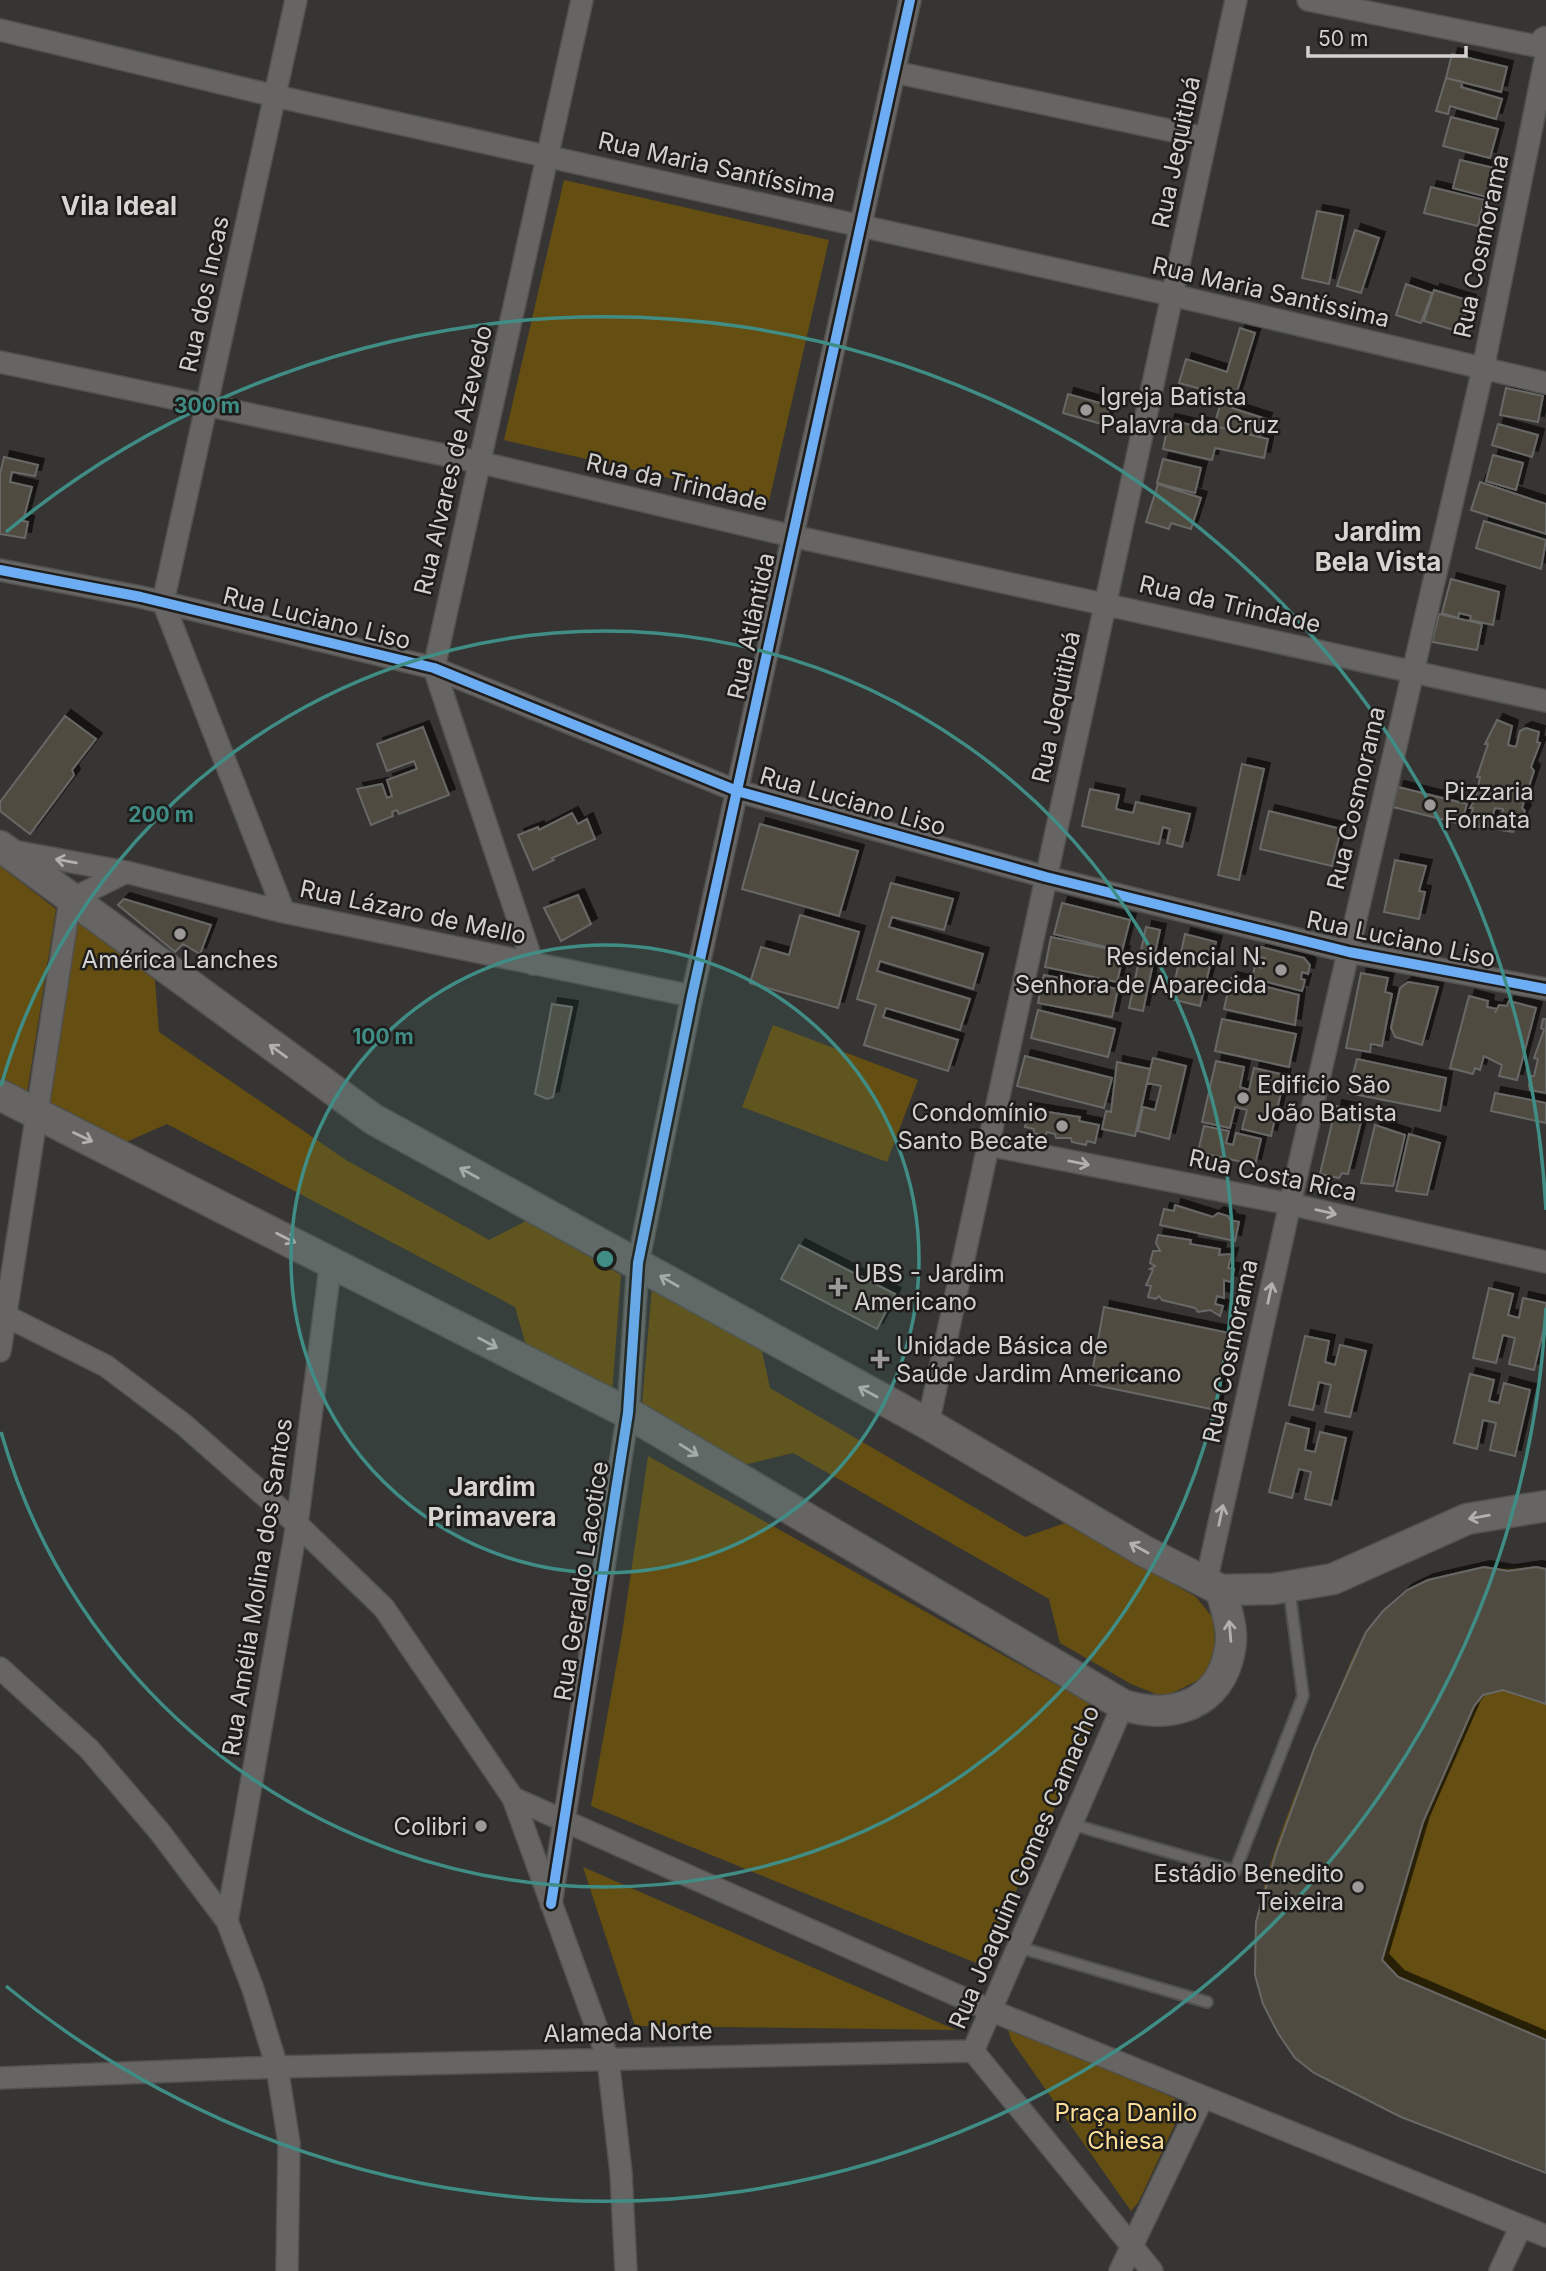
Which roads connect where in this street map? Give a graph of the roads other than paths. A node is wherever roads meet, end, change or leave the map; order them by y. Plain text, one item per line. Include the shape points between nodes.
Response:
1 (296, 0) edge
2 (582, 0) edge
3 (909, 0) edge
4 (1236, 0) edge
5 (1308, 0) edge
6 (0, 30) edge
7 (1546, 43) edge
8 (1546, 56) edge
9 (894, 72) junction
10 (1546, 87) edge
11 (275, 96) junction
12 (1536, 107) junction
13 (1206, 138) junction
14 (548, 156) junction
15 (859, 226) junction
16 (1172, 295) junction
17 (0, 362) edge
18 (1483, 369) junction
19 (1546, 383) edge
20 (206, 408) junction
21 (478, 462) junction
22 (792, 536) junction
23 (0, 570) edge
24 (163, 602) junction
25 (1105, 603) junction
26 (434, 668) junction
27 (1411, 672) junction
28 (1546, 701) edge
29 (737, 791) junction
30 (3, 848) edge
31 (126, 872) junction
32 (1046, 877) junction
33 (70, 900) junction
34 (284, 912) junction
35 (1349, 952) junction
36 (533, 964) junction
37 (1546, 989) edge
38 (692, 996) junction
39 (0, 1095) edge
40 (36, 1116) junction
41 (988, 1145) junction
42 (1290, 1204) junction
43 (331, 1261) junction
44 (1546, 1262) edge
45 (638, 1263) junction
46 (2, 1314) edge
47 (0, 1351) edge
48 (628, 1413) junction
49 (928, 1424) junction
50 (1546, 1506) edge
51 (297, 1524) junction
52 (1214, 1586) junction
53 (1288, 1586) junction
54 (0, 1668) edge
55 (1123, 1705) junction
56 (513, 1798) junction
57 (564, 1820) junction
58 (1071, 1824) junction
59 (551, 1904) junction
60 (227, 1921) junction
61 (1018, 1947) junction
62 (1207, 2002) dead end
63 (990, 2010) junction
64 (973, 2051) junction
65 (608, 2059) junction
66 (277, 2067) junction
67 (0, 2078) edge
68 (1203, 2097) junction
69 (1521, 2226) junction
70 (1546, 2236) edge
71 (1132, 2245) junction
72 (288, 2271) edge
73 (626, 2271) edge
74 (1120, 2271) edge
75 (1152, 2271) edge
76 (1500, 2271) edge

1 - 11 street, Rua dos Incas
2 - 14 street, Rua Alvares de Azevedo
3 - 9 street, Rua Atlântida
4 - 13 street, Rua Jequitibá
5 - 7 street via 1490,39
6 - 11 street, Rua Maria Santíssima
8 - 12 street, Rua Cosmorama
9 - 13 street
9 - 15 street, Rua Atlântida
10 - 12 street, Rua Cosmorama
11 - 14 street, Rua Maria Santíssima
11 - 20 street, Rua dos Incas
12 - 18 street, Rua Cosmorama
13 - 16 street, Rua Jequitibá
14 - 15 street, Rua Maria Santíssima
14 - 21 street, Rua Alvares de Azevedo
15 - 16 street, Rua Maria Santíssima
15 - 22 street, Rua Atlântida
16 - 18 street, Rua Maria Santíssima
16 - 25 street, Rua Jequitibá
17 - 20 street, Rua da Trindade
18 - 19 street, Rua Maria Santíssima
18 - 27 street, Rua Cosmorama
20 - 21 street, Rua da Trindade
20 - 24 street, Rua dos Incas
21 - 22 street, Rua da Trindade
21 - 26 street, Rua Alvares de Azevedo
22 - 25 street, Rua da Trindade
22 - 29 street, Rua Atlântida
23 - 24 street, Rua Luciano Liso
24 - 26 street, Rua Luciano Liso
24 - 34 street
25 - 27 street, Rua da Trindade
25 - 32 street, Rua Jequitibá
26 - 29 street, Rua Luciano Liso
26 - 36 street
27 - 28 street, Rua da Trindade
27 - 35 street, Rua Cosmorama
29 - 32 street, Rua Luciano Liso
29 - 38 street, Rua Atlântida
31 -> 30 street, Rua Lázaro de Mello
30 - 33 main road
31 - 33 street
31 - 34 street, Rua Lázaro de Mello
32 - 35 street, Rua Luciano Liso
32 - 41 street, Rua Jequitibá
33 - 40 street
45 -> 33 main road via 373,1119
34 - 36 street, Rua Lázaro de Mello
35 - 37 street, Rua Luciano Liso
35 - 42 street, Rua Cosmorama
36 - 38 street, Rua Lázaro de Mello
38 - 45 street, Rua Atlântida
39 - 40 main road
40 -> 43 main road
40 - 46 street
41 -> 42 street, Rua Costa Rica
41 - 49 street, Rua Jequitibá
42 -> 44 street, Rua Costa Rica
52 -> 42 street, Rua Cosmorama
43 -> 48 main road
43 - 51 street, Rua Amélia Molina dos Santos
45 - 48 street, Rua Geraldo Lacotice
49 -> 45 main road
46 - 47 street
46 - 51 street via 106,1366 183,1424
48 -> 55 main road
48 - 57 street, Rua Geraldo Lacotice
52 -> 49 main road via 1144,1551
50 -> 53 main road via 1467,1519 1332,1579
51 - 56 street via 384,1608
51 - 60 street, Rua Amélia Molina dos Santos
52 - 53 main road
55 -> 52 main road via 1146,1712 1172,1712 1209,1692 1223,1672 1231,1647 1230,1624
53 - 58 lane via 1303,1696 1235,1871
54 - 60 street via 89,1749
55 - 58 street, Rua Joaquim Gomes Camacho
56 - 57 street
56 - 59 street
57 - 59 street, Rua Geraldo Lacotice
57 - 63 street
58 - 61 street, Rua Joaquim Gomes Camacho
59 - 65 street
60 - 66 street
61 - 62 lane
61 - 63 street, Rua Joaquim Gomes Camacho
63 - 64 street, Rua Joaquim Gomes Camacho
63 - 68 street
64 - 65 street, Alameda Norte
64 - 71 street
65 - 66 street, Alameda Norte
65 - 73 street
66 - 67 street, Alameda Norte
66 - 72 street via 289,2143
68 - 69 street
68 - 71 street
69 - 70 street
69 - 76 street
71 - 74 street
71 - 75 street

